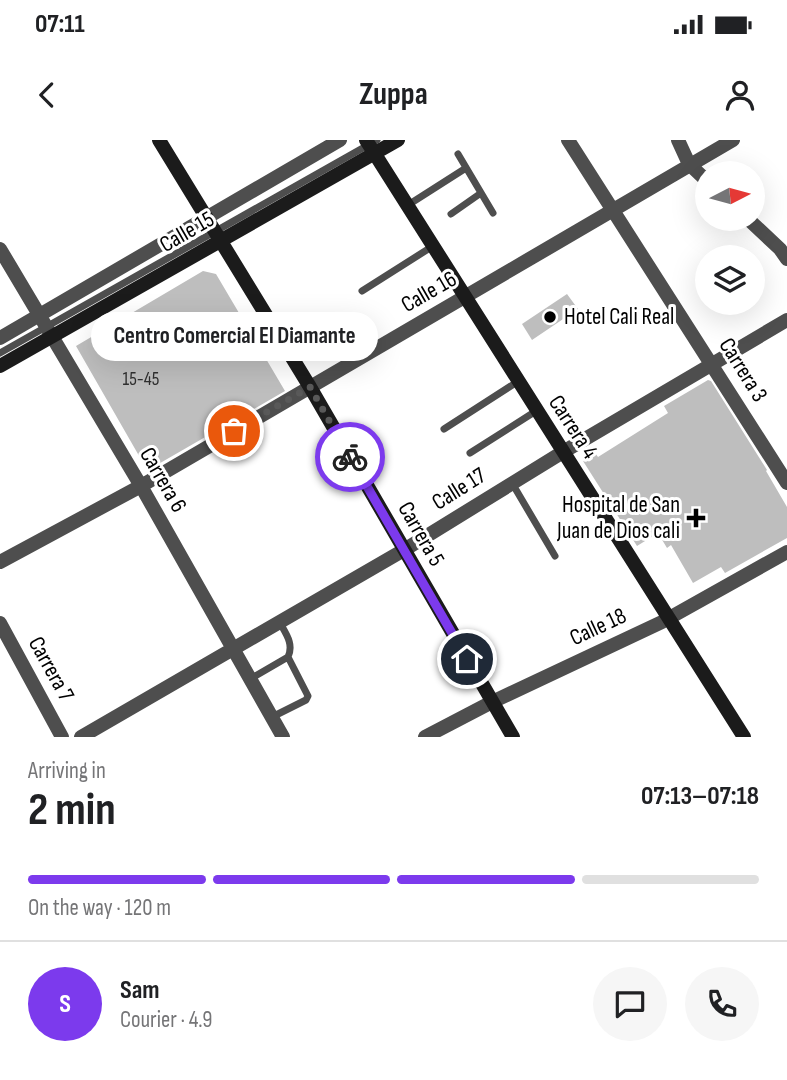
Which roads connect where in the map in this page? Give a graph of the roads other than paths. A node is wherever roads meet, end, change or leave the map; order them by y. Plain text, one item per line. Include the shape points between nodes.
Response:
1 (159, 140) edge
2 (340, 140) edge
3 (398, 140) edge
4 (568, 140) edge
5 (678, 140) edge
6 (733, 140) edge
7 (372, 145) edge
8 (717, 145) edge
9 (458, 154) dead end
10 (689, 164) junction
11 (466, 168) junction
12 (695, 170) edge
13 (481, 193) junction
14 (408, 205) junction
15 (612, 209) junction
16 (493, 213) dead end
17 (451, 214) dead end
18 (207, 218) junction
19 (760, 231) edge
20 (217, 235) junction
21 (434, 246) junction
22 (0, 249) edge
23 (787, 259) edge
24 (362, 290) dead end
25 (465, 297) junction
26 (787, 320) edge
27 (45, 327) junction
28 (0, 338) edge
29 (0, 353) edge
30 (712, 363) junction
31 (0, 366) edge
32 (517, 382) junction
33 (310, 387) junction
34 (536, 411) junction
35 (444, 429) dead end
36 (563, 452) junction
37 (470, 453) dead end
38 (512, 483) junction
39 (787, 483) edge
40 (141, 486) junction
41 (404, 550) junction
42 (787, 552) edge
43 (555, 556) dead end
44 (0, 562) edge
45 (668, 618) junction
46 (0, 623) edge
47 (281, 623) junction
48 (233, 650) junction
49 (288, 657) junction
50 (250, 679) junction
51 (492, 702) junction
52 (272, 717) junction
53 (62, 737) edge
54 (81, 737) edge
55 (283, 737) edge
56 (425, 737) edge
57 (513, 737) edge
58 (744, 737) edge

1 - 18 street, Carrera 5
2 - 18 street, Calle 15
3 - 7 street, Calle 15
4 - 15 street, Carrera 3
5 - 10 street
6 - 8 street, Calle 16
7 - 14 street, Carrera 4
7 - 20 street, Calle 15
8 - 10 street, Calle 16
9 - 11 lane
10 - 12 street
10 - 15 street, Calle 16
11 - 13 lane
11 - 14 lane
13 - 16 lane
13 - 17 lane
14 - 21 street, Carrera 4
15 - 25 street, Calle 16
15 - 30 street, Carrera 3
18 - 20 street, Carrera 5
18 - 27 street, Calle 15
19 - 23 street
20 - 27 street, Calle 15
20 - 33 street, Carrera 5
21 - 24 lane
21 - 25 street, Carrera 4
22 - 27 street, Carrera 6
25 - 32 street, Carrera 4
25 - 33 street, Calle 16
26 - 30 street, Calle 17
27 - 28 street, Calle 15
27 - 29 lane
27 - 31 street, Calle 15
27 - 40 street, Carrera 6
30 - 36 street, Calle 17
30 - 39 street, Carrera 3
32 - 34 street, Carrera 4
32 - 35 lane
33 - 40 street, Calle 16
33 - 41 street, Carrera 5
34 - 36 street, Carrera 4
34 - 37 lane
36 - 38 street, Calle 17
36 - 45 street, Carrera 4
38 - 41 street, Calle 17
38 - 43 lane
40 - 44 street, Calle 16
40 - 48 street, Carrera 6
41 - 47 street, Calle 17
41 - 51 street, Carrera 5
42 - 45 street, Calle 18
45 - 51 street, Calle 18
45 - 58 street, Carrera 4
46 - 53 street, Carrera 7
47 - 48 street, Calle 17
47 - 49 lane via 291,647
48 - 50 street, Carrera 6
48 - 54 street, Calle 17
49 - 50 lane
49 - 52 lane via 308,696
50 - 52 street, Carrera 6
51 - 56 street, Calle 18
51 - 57 street, Carrera 5
52 - 55 street, Carrera 6

